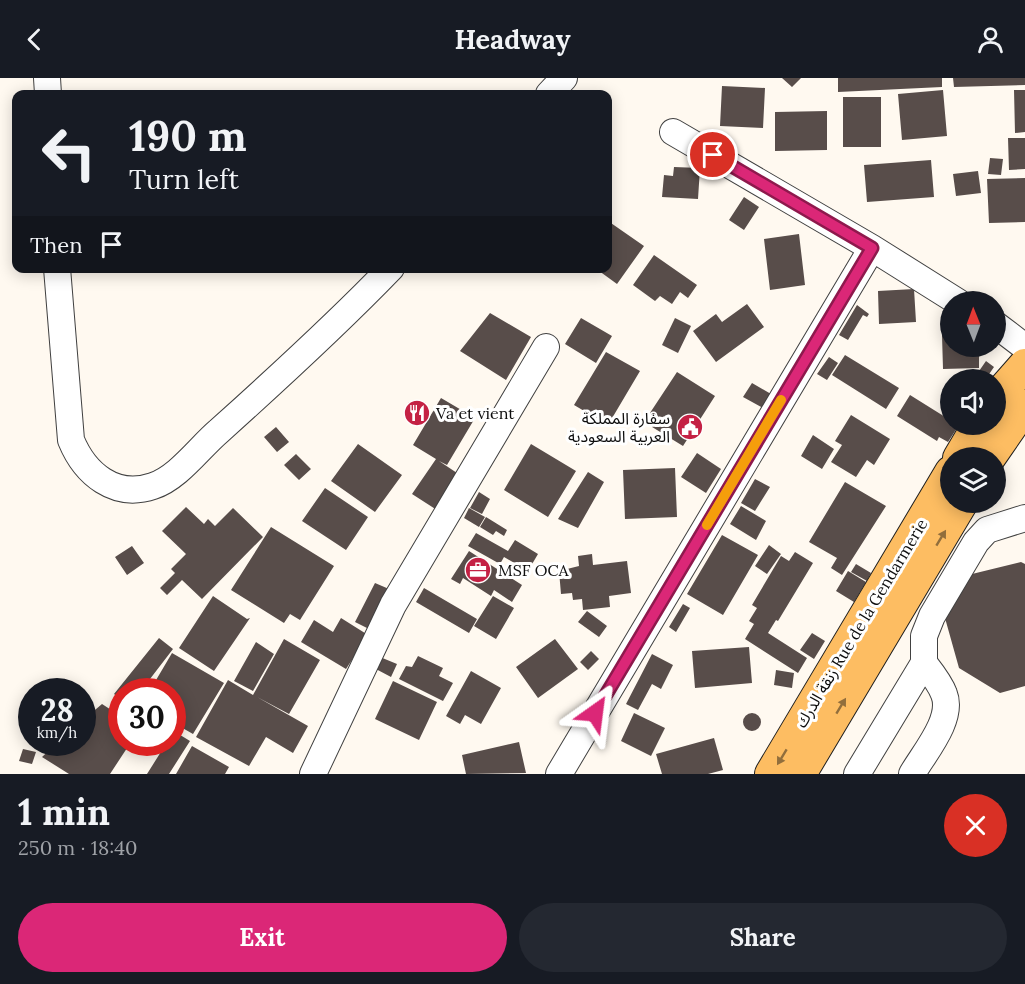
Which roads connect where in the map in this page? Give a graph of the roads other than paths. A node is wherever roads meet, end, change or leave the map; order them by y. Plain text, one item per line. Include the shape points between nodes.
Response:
1 (564, 78) edge
2 (553, 90) edge
3 (673, 132) dead end
4 (872, 248) junction
5 (57, 273) edge
6 (386, 273) edge
7 (940, 291) edge
8 (1006, 333) edge
9 (546, 347) dead end
10 (1025, 347) edge
11 (1025, 365) edge
12 (1012, 407) edge
13 (994, 447) edge
14 (940, 490) edge
15 (955, 513) edge
16 (1025, 518) edge
17 (924, 663) junction
18 (313, 774) edge
19 (559, 774) edge
20 (771, 774) edge
21 (800, 774) edge
22 (857, 774) edge
23 (912, 774) edge

1 - 2 street
3 - 4 street
4 - 7 street
4 - 19 street
5 - 6 street via 71,440 82,462 97,478 130,489 165,481
8 - 10 street
9 - 18 street via 393,605
11 - 12 main road
12 - 13 main road
14 -> 20 main road, زنقة الدرك Rue de la Gendarmerie
21 -> 15 main road, زنقة الدرك Rue de la Gendarmerie
16 - 17 street via 987,530 976,543 932,616 924,636
17 - 22 street
17 - 23 street via 944,693 947,706 940,727

